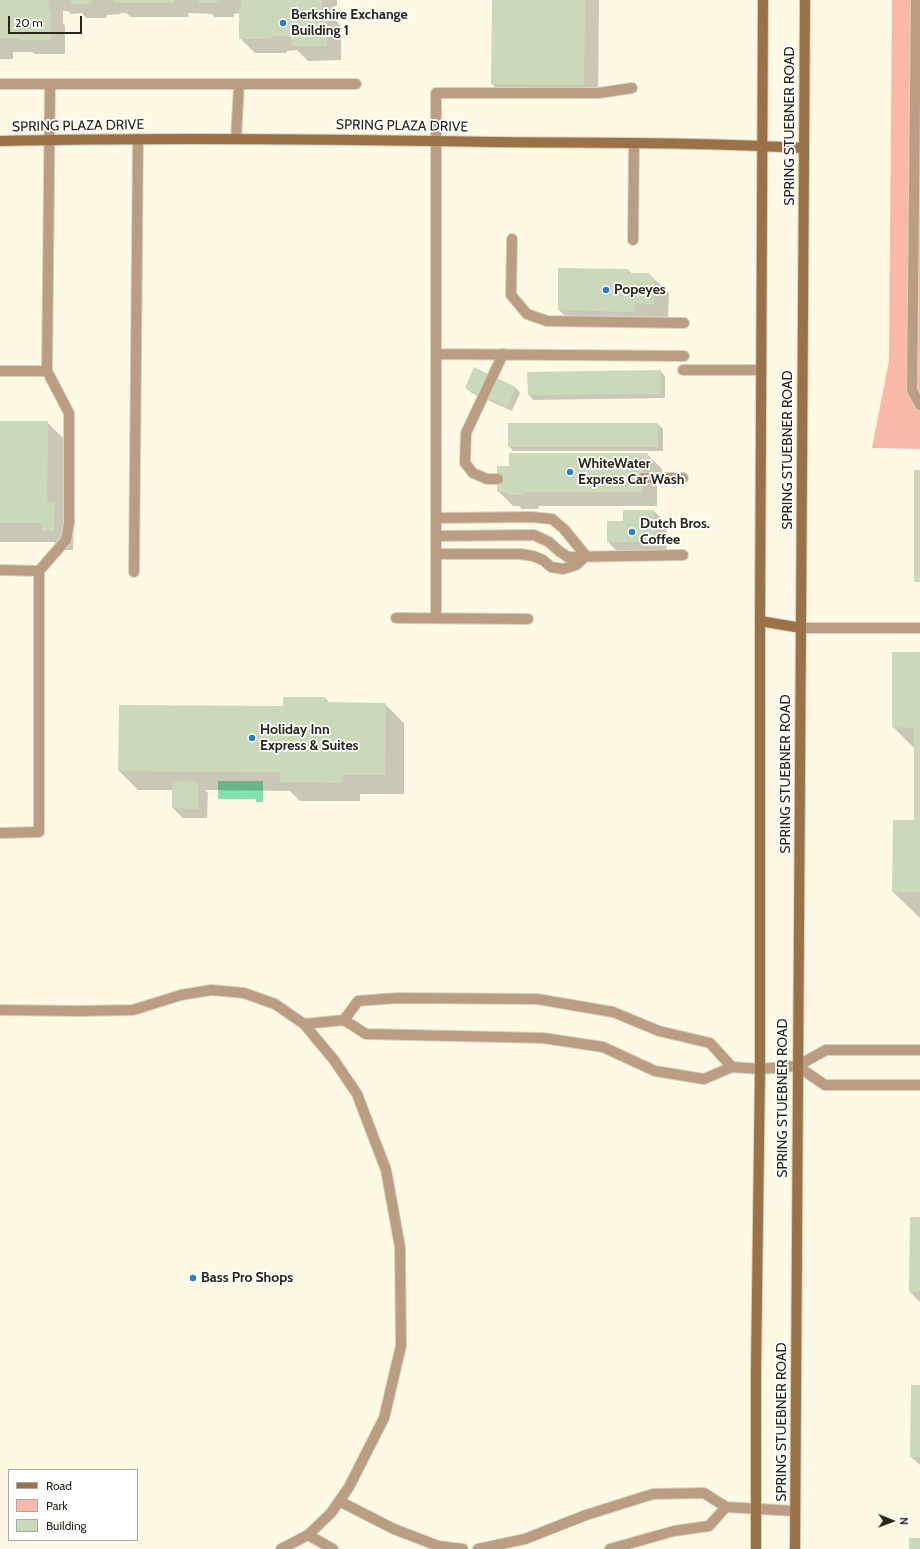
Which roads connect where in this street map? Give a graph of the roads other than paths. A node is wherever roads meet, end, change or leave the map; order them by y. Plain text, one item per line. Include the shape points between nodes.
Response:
1 (763, 0) edge
2 (805, 0) edge
3 (916, 0) edge
4 (0, 84) edge
5 (50, 84) junction
6 (239, 84) junction
7 (356, 84) dead end
8 (632, 88) dead end
9 (138, 139) junction
10 (236, 139) junction
11 (50, 140) junction
12 (436, 141) junction
13 (0, 142) edge
14 (634, 144) junction
15 (762, 146) junction
16 (804, 148) junction
17 (512, 239) dead end
18 (633, 240) dead end
19 (684, 323) dead end
20 (436, 354) junction
21 (503, 354) junction
22 (684, 356) dead end
23 (683, 370) dead end
24 (761, 370) junction
25 (0, 371) edge
26 (47, 371) junction
27 (920, 405) edge
28 (643, 478) dead end
29 (683, 478) dead end
30 (498, 479) dead end
31 (436, 518) junction
32 (436, 536) junction
33 (436, 554) junction
34 (682, 555) dead end
35 (586, 556) junction
36 (0, 570) edge
37 (39, 571) junction
38 (134, 572) dead end
39 (396, 618) dead end
40 (436, 618) junction
41 (528, 619) dead end
42 (760, 621) junction
43 (801, 628) junction
44 (920, 628) edge
45 (0, 833) edge
46 (0, 1010) edge
47 (344, 1020) junction
48 (304, 1024) junction
49 (920, 1050) edge
50 (797, 1066) junction
51 (732, 1067) junction
52 (760, 1069) junction
53 (920, 1085) edge
54 (339, 1501) junction
55 (726, 1507) junction
56 (756, 1509) junction
57 (795, 1511) junction
58 (308, 1535) junction
59 (281, 1549) edge
60 (333, 1549) edge
61 (463, 1549) edge
62 (478, 1549) edge
63 (610, 1549) edge
64 (756, 1549) edge
65 (795, 1549) edge

1 - 15 main road, SPRING STUEBNER ROAD
2 - 16 main road, SPRING STUEBNER ROAD
3 - 27 lane via 912,390
4 - 5 lane
5 - 6 lane
5 - 11 lane
6 - 7 lane
6 - 10 lane
8 - 12 lane via 599,93 436,94
9 - 10 main road, SPRING PLAZA DRIVE
9 - 11 main road, SPRING PLAZA DRIVE
9 - 38 lane
10 - 12 main road, SPRING PLAZA DRIVE
11 - 13 main road, SPRING PLAZA DRIVE
11 - 26 lane
12 - 14 main road, SPRING PLAZA DRIVE
12 - 20 lane
14 - 15 main road, SPRING PLAZA DRIVE
14 - 18 lane
15 - 16 main road, SPRING PLAZA DRIVE
15 - 24 main road, SPRING STUEBNER ROAD
16 - 43 main road, SPRING STUEBNER ROAD
17 - 19 lane via 511,295 527,314 547,320
20 - 21 lane
20 - 31 lane
21 - 22 lane
21 - 30 lane via 466,433 465,463 473,473 487,479
23 - 24 lane
24 - 42 main road, SPRING STUEBNER ROAD
25 - 26 lane
26 - 37 lane via 70,413 69,523 66,540
28 - 29 lane
31 - 32 lane
31 - 35 lane via 552,519 564,529
32 - 33 lane
32 - 35 lane via 534,536 550,542 568,557
33 - 35 lane via 520,554 533,556 551,567 563,569 576,565
33 - 40 lane
34 - 35 lane
36 - 37 lane
37 - 45 lane via 39,832
39 - 40 lane
40 - 41 lane
42 - 43 main road
42 - 52 main road, SPRING STUEBNER ROAD
43 - 44 lane
43 - 50 main road, SPRING STUEBNER ROAD
46 - 48 lane via 133,1010 181,995 211,990 244,993 275,1004
47 - 48 lane
47 - 51 lane via 366,1034 543,1038 603,1047 655,1071 704,1080
47 - 51 lane via 358,1001 397,998 537,999 613,1012 659,1031 710,1043
48 - 54 lane via 334,1060 357,1094 386,1170 400,1247 401,1346 384,1418 349,1487
49 - 50 lane via 826,1050
50 - 52 lane
50 - 53 lane via 825,1085
50 - 57 main road, SPRING STUEBNER ROAD
51 - 52 lane
52 - 56 main road, SPRING STUEBNER ROAD
54 - 58 lane
54 - 61 lane via 394,1529 438,1546
55 - 56 lane
55 - 62 lane via 704,1493 653,1494 586,1515 525,1539
55 - 63 lane via 709,1526 674,1531
56 - 57 lane
56 - 64 main road, SPRING STUEBNER ROAD
57 - 65 main road, SPRING STUEBNER ROAD
58 - 59 lane
58 - 60 lane

